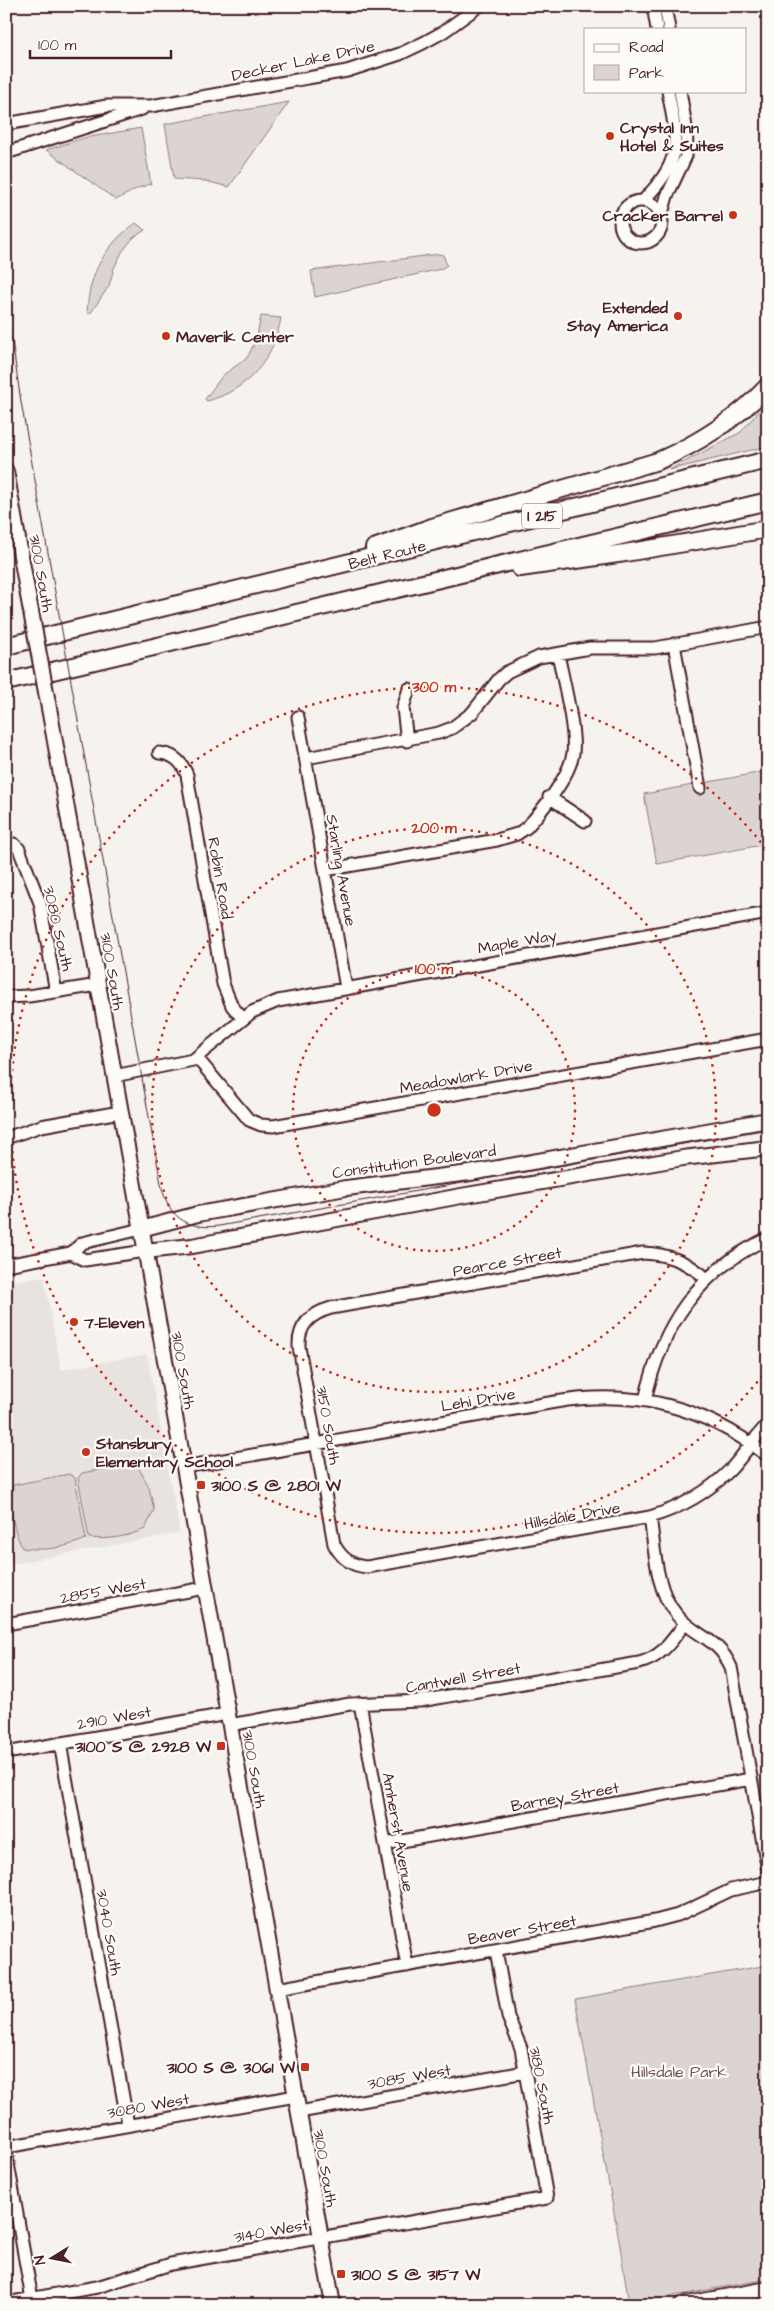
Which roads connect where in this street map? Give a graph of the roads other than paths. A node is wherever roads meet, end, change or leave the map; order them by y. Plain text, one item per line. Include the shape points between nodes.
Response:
1 (480, 6) edge
2 (653, 6) edge
3 (665, 6) edge
4 (657, 28) edge
5 (669, 28) edge
6 (668, 92) edge
7 (680, 92) edge
8 (151, 106) junction
9 (6, 124) edge
10 (6, 153) edge
11 (643, 201) junction
12 (661, 217) junction
13 (768, 374) edge
14 (768, 386) edge
15 (691, 444) junction
16 (768, 460) edge
17 (6, 471) edge
18 (768, 501) edge
19 (768, 529) edge
20 (316, 571) junction
21 (448, 575) junction
22 (768, 627) edge
23 (674, 644) junction
24 (6, 646) edge
25 (558, 654) junction
26 (6, 682) edge
27 (409, 689) dead end
28 (298, 717) dead end
29 (407, 741) junction
30 (159, 754) dead end
31 (306, 758) junction
32 (700, 788) dead end
33 (549, 797) junction
34 (585, 822) dead end
35 (11, 844) edge
36 (326, 870) junction
37 (768, 914) edge
38 (98, 985) junction
39 (346, 988) junction
40 (56, 992) junction
41 (6, 997) edge
42 (243, 1019) junction
43 (768, 1039) edge
44 (198, 1058) junction
45 (114, 1076) junction
46 (120, 1112) junction
47 (768, 1120) edge
48 (6, 1138) edge
49 (768, 1148) edge
50 (141, 1229) junction
51 (768, 1238) edge
52 (145, 1251) junction
53 (71, 1253) junction
54 (6, 1264) edge
55 (707, 1279) junction
56 (308, 1319) joint
57 (645, 1400) junction
58 (768, 1424) edge
59 (316, 1444) junction
60 (752, 1444) junction
61 (768, 1456) edge
62 (184, 1467) junction
63 (650, 1517) junction
64 (349, 1563) joint
65 (205, 1588) junction
66 (685, 1623) junction
67 (6, 1624) edge
68 (360, 1703) junction
69 (228, 1719) junction
70 (60, 1743) junction
71 (6, 1753) edge
72 (751, 1779) junction
73 (385, 1844) junction
74 (768, 1871) edge
75 (768, 1882) edge
76 (496, 1950) junction
77 (407, 1966) junction
78 (277, 1989) junction
79 (525, 2072) junction
80 (296, 2096) junction
81 (298, 2112) junction
82 (128, 2125) junction
83 (6, 2147) edge
84 (6, 2152) edge
85 (547, 2198) joint
86 (321, 2238) junction
87 (768, 2290) edge
88 (33, 2302) edge
89 (6, 2304) edge
90 (333, 2305) edge
91 (681, 2305) edge

1 - 8 street, Decker Lake Drive via 423,43 370,64 322,76
2 - 4 street
3 - 5 street
6 - 11 street via 676,153 665,175
7 - 12 street via 687,132 686,156
8 - 9 street, Decker Lake Drive via 107,106
8 - 10 street, Decker Lake Drive
11 - 12 street via 655,207
11 - 12 street via 631,203 622,212 619,223 628,239 639,243 651,241 660,232
13 - 15 highway via 729,415
14 - 15 highway via 726,424
15 - 20 highway via 646,465 432,527
16 - 20 highway, Belt Route / I 215
17 - 38 main road, 3100 South, bridge
18 - 21 highway, I 215
19 - 21 highway via 591,559
20 - 24 highway, Belt Route / I 215
21 - 26 highway, I 215
22 - 23 street
23 - 25 street via 645,649 590,648
23 - 32 street
25 - 29 street via 528,661 507,672 472,713 452,728
25 - 33 street via 574,745 569,766
27 - 29 street via 403,708
28 - 31 street, Starling Avenue
29 - 31 street
30 - 42 street, Robin Road via 176,759 187,776 223,984 232,1006
31 - 36 street, Starling Avenue
33 - 34 street
33 - 36 street via 526,828 508,837
35 - 40 street, 3080 South via 40,902
36 - 39 street, Starling Avenue
37 - 39 street, Maple Way
38 - 40 street
38 - 45 main road, 3100 South
39 - 42 street, Maple Way via 278,1001
40 - 41 street
42 - 44 street, Maple Way
43 - 44 street, Meadowlark Drive via 273,1126 260,1125 244,1115
44 - 45 street, Maple Way
45 - 46 main road, 3100 South
46 - 48 street via 40,1126
46 - 50 main road, 3100 South
47 - 50 main road, Constitution Boulevard via 470,1173 346,1188 198,1214
49 - 52 main road, Constitution Boulevard via 683,1158 192,1246
50 - 52 main road, 3100 South
50 - 53 street, Constitution Boulevard via 82,1243
51 - 55 street
52 - 53 street, Constitution Boulevard via 85,1260
52 - 62 main road, 3100 South
53 - 54 street, Constitution Boulevard
55 - 56 street, Pearce Street via 676,1258 643,1253 331,1308
55 - 57 street via 663,1339
56 - 59 street, 3150 South via 300,1332 299,1348
57 - 59 street, Lehi Drive via 571,1399
57 - 60 street, Lehi Drive via 706,1418
58 - 60 street, Hillsdale Drive
59 - 62 street, Lehi Drive
59 - 64 street, 3150 South via 334,1544
60 - 61 street, Lehi Drive
60 - 63 street, Hillsdale Drive via 731,1469 708,1488 681,1505
62 - 65 main road, 3100 South
63 - 64 street, Hillsdale Drive via 380,1566 361,1567
63 - 66 street via 665,1597 676,1616
65 - 67 street, 2855 West
65 - 69 main road, 3100 South
66 - 68 street, Cantwell Street via 662,1652 647,1661 410,1703
66 - 72 street via 713,1641 731,1667
68 - 69 street, Cantwell Street
68 - 73 street, Amherst Avenue
69 - 70 street, 2910 West
69 - 78 main road, 3100 South
70 - 71 street, 2910 West
70 - 82 street, 3040 South
72 - 73 street, Barney Street
72 - 74 street
73 - 77 street, Amherst Avenue
75 - 76 street, Beaver Street via 731,1890 666,1919
76 - 77 street, Beaver Street
76 - 79 street, 3180 South via 506,2010 521,2048
77 - 78 street, Beaver Street
78 - 80 main road, 3100 South
79 - 81 street, 3085 West
79 - 85 street, 3180 South
80 - 81 main road, 3100 South
80 - 82 street, 3080 West
81 - 86 main road, 3100 South
82 - 83 street, 3080 West
84 - 88 street
85 - 86 street, 3140 West
86 - 88 street, 3140 West via 159,2267 97,2287
86 - 90 main road, 3100 South
87 - 91 main road
88 - 89 street, 3140 West

